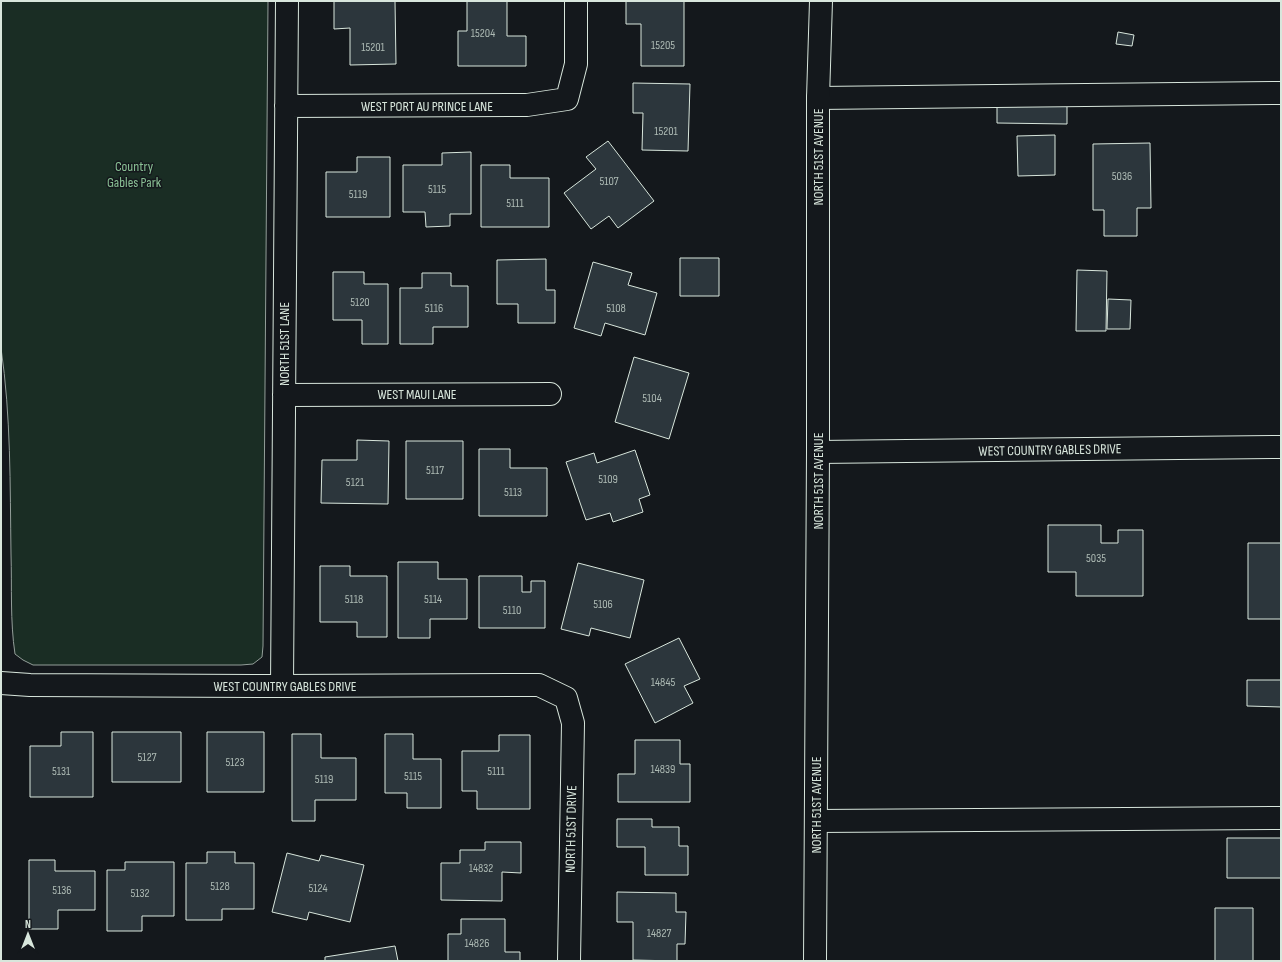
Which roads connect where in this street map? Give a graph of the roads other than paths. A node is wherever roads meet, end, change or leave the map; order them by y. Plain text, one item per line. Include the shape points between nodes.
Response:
1 (287, 1) edge
2 (576, 1) edge
3 (820, 1) edge
4 (1281, 93) edge
5 (818, 98) junction
6 (286, 106) junction
7 (284, 394) junction
8 (550, 394) dead end
9 (1281, 447) edge
10 (818, 452) junction
11 (1, 683) edge
12 (282, 686) junction
13 (566, 698) joint
14 (1281, 818) edge
15 (816, 821) junction
16 (569, 961) edge
17 (814, 961) edge

1 - 6 street, NORTH 51ST LANE
2 - 6 street, WEST PORT AU PRINCE LANE via 576,64 567,99 527,105
3 - 5 street, NORTH 51ST AVENUE
4 - 5 street
5 - 10 street, NORTH 51ST AVENUE
6 - 7 street, NORTH 51ST LANE
7 - 8 street, WEST MAUI LANE
7 - 12 street, NORTH 51ST LANE
9 - 10 street, WEST COUNTRY GABLES DRIVE
10 - 15 street, NORTH 51ST AVENUE
11 - 12 street, WEST COUNTRY GABLES DRIVE
12 - 13 street, WEST COUNTRY GABLES DRIVE via 540,685
13 - 16 street, NORTH 51ST DRIVE via 573,723
14 - 15 street
15 - 17 street, NORTH 51ST AVENUE

